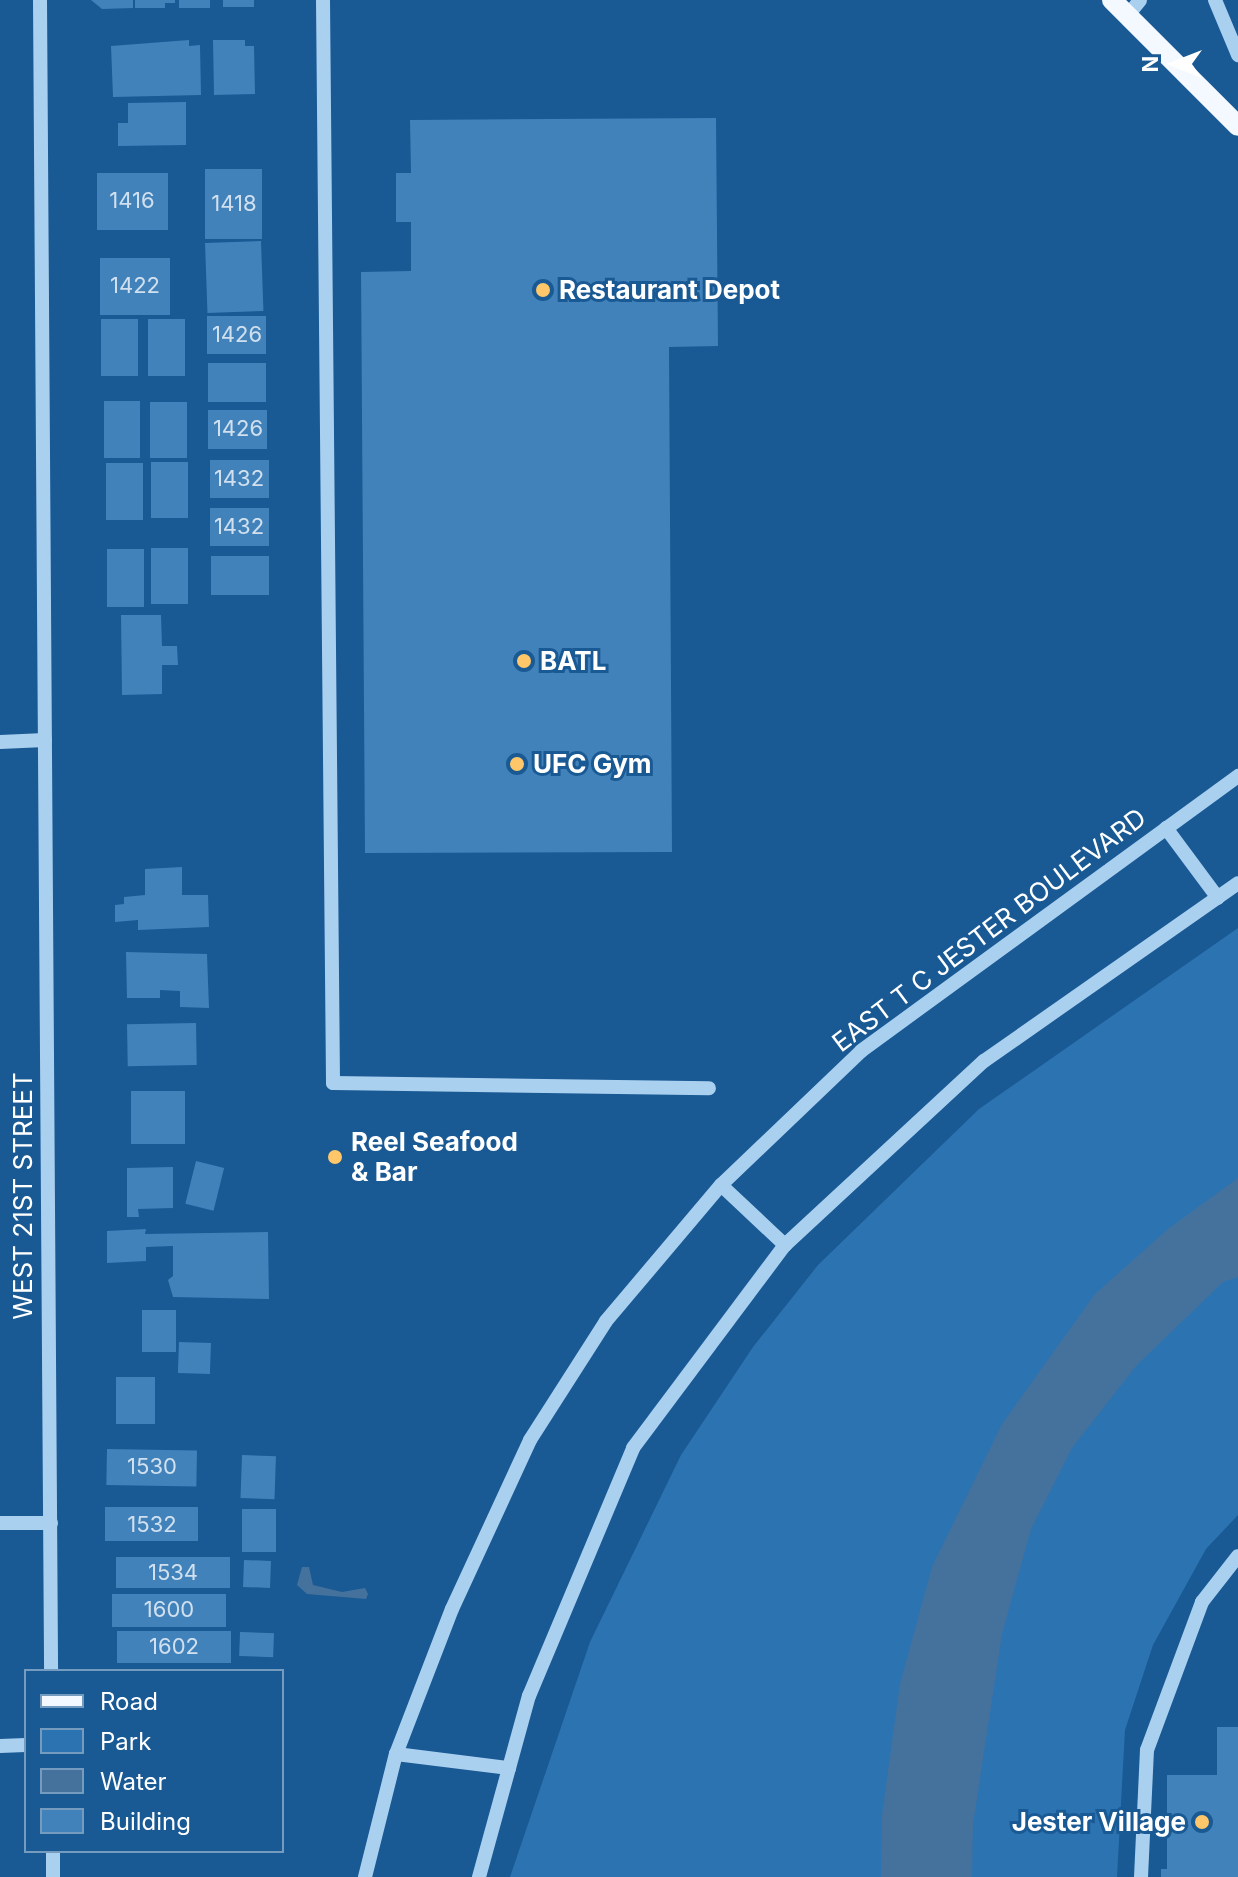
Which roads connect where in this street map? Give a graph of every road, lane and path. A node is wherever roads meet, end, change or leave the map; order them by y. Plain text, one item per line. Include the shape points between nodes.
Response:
1 (40, 0) edge
2 (323, 0) edge
3 (1112, 0) edge
4 (1215, 0) edge
5 (1134, 8) edge
6 (1238, 55) edge
7 (1238, 126) edge
8 (45, 740) junction
9 (0, 742) edge
10 (1238, 776) edge
11 (1166, 828) junction
12 (1238, 883) edge
13 (1218, 898) junction
14 (709, 1088) dead end
15 (721, 1185) junction
16 (785, 1245) junction
17 (0, 1523) edge
18 (51, 1523) junction
19 (1238, 1556) edge
20 (51, 1669) edge
21 (24, 1745) edge
22 (0, 1746) edge
23 (396, 1754) junction
24 (509, 1768) junction
25 (53, 1853) edge
26 (53, 1877) edge
27 (365, 1877) edge
28 (479, 1877) edge
29 (1141, 1877) edge

1 - 8 street, WEST 21ST STREET
2 - 14 street via 333,1083
3 - 5 main road
4 - 6 street
5 - 7 main road
8 - 9 street
8 - 18 street, WEST 21ST STREET
10 - 11 street, EAST T C JESTER BOULEVARD
11 - 13 street
11 - 15 street, EAST T C JESTER BOULEVARD via 861,1051
12 - 13 street
13 - 16 street via 984,1061
15 - 16 street
15 - 23 street, EAST T C JESTER BOULEVARD via 606,1321 530,1440 452,1609
16 - 24 street via 633,1448 529,1696
17 - 18 street
18 - 20 street, WEST 21ST STREET
19 - 29 street via 1202,1602 1147,1750
21 - 22 street
23 - 24 street
23 - 27 street, EAST T C JESTER BOULEVARD
24 - 28 street
25 - 26 street

